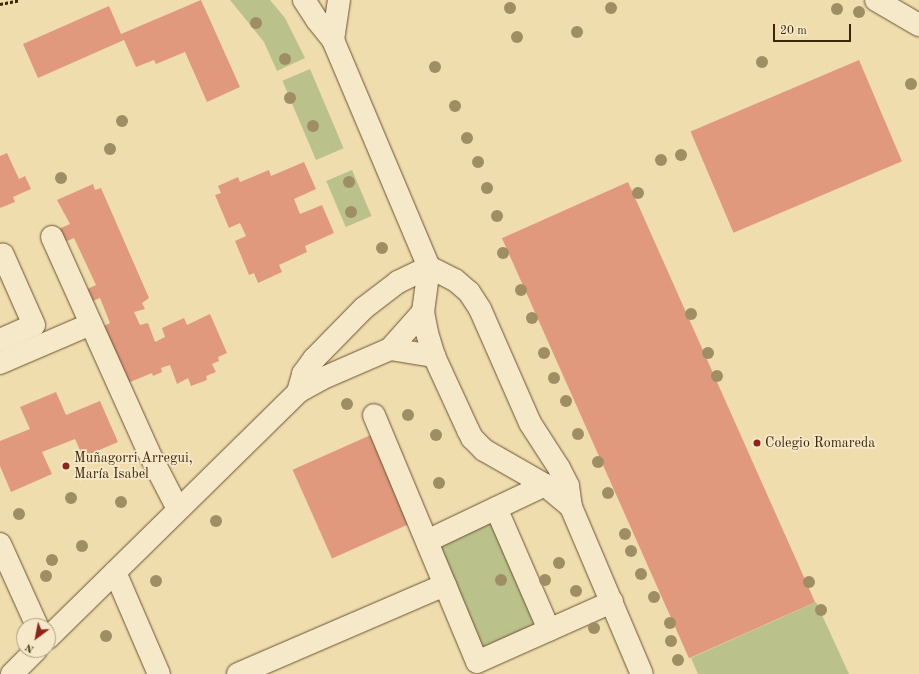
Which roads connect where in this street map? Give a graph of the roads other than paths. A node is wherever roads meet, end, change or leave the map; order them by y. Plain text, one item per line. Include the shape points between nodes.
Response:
1 (304, 0) edge
2 (339, 0) edge
3 (876, 0) edge
4 (919, 25) edge
5 (333, 40) junction
6 (52, 238) dead end
7 (3, 255) dead end
8 (429, 266) junction
9 (423, 312) junction
10 (91, 324) junction
11 (0, 340) edge
12 (390, 349) junction
13 (434, 356) junction
14 (0, 363) edge
15 (298, 392) junction
16 (374, 415) dead end
17 (545, 485) junction
18 (571, 507) junction
19 (496, 508) junction
20 (178, 510) junction
21 (427, 541) junction
22 (0, 544) edge
23 (115, 572) junction
24 (445, 585) junction
25 (612, 602) junction
26 (33, 618) edge
27 (56, 630) edge
28 (549, 630) junction
29 (28, 658) edge
30 (12, 674) edge
31 (159, 674) edge
32 (238, 674) edge
33 (642, 674) edge

1 - 5 street
2 - 5 street
3 - 4 street
5 - 8 street
6 - 10 street
7 - 11 street via 34,325
8 - 9 street
8 - 15 street via 398,282 364,308 314,359 303,374
8 - 18 street via 455,280 469,292 480,309 530,423 568,486
9 - 12 street
9 - 13 street
10 - 14 street
10 - 20 street via 148,451
12 - 13 street
12 - 15 street via 321,379
13 - 17 street via 474,441 484,450
15 - 20 street
16 - 21 street
17 - 18 street
17 - 19 street
18 - 25 street
19 - 21 street
19 - 28 street
20 - 23 street
21 - 24 street
22 - 26 street
23 - 27 street
23 - 31 street
24 - 28 street via 477,662
24 - 32 street
25 - 28 street
25 - 33 street
29 - 30 street

